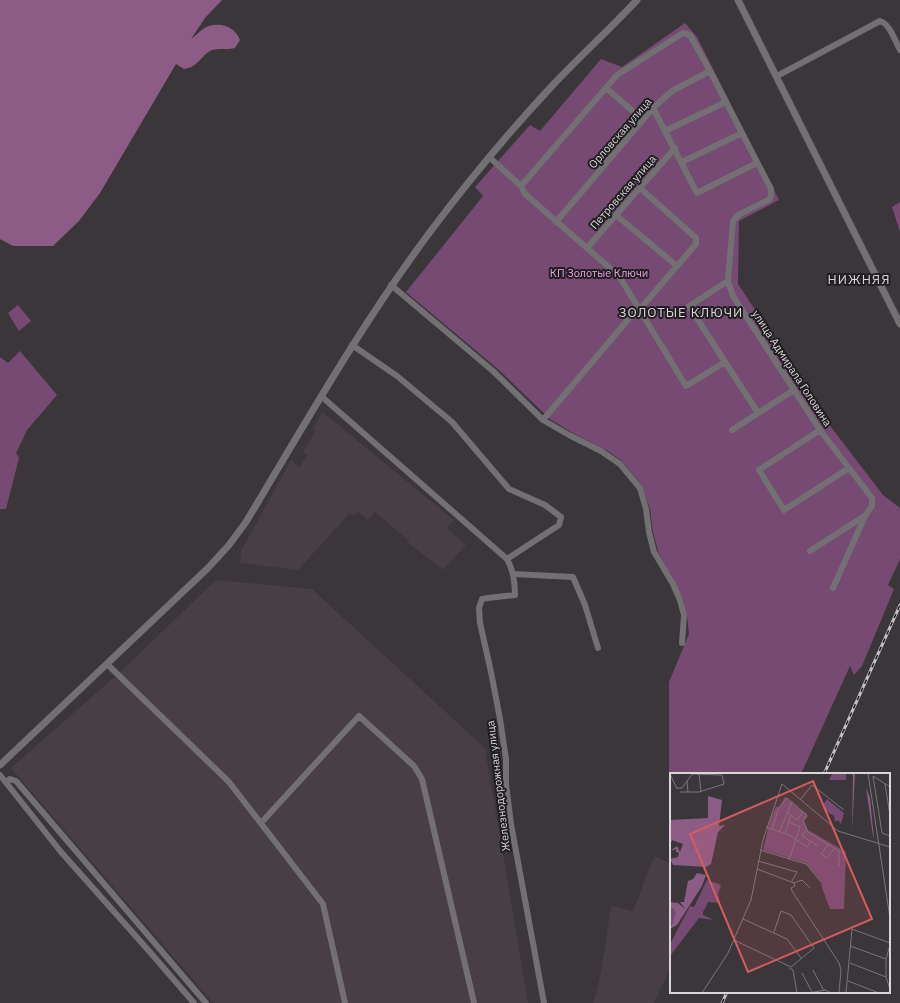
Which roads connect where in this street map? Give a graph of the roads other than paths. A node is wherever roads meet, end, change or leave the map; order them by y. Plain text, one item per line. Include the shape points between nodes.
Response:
1 (637, 0) edge
2 (738, 0) edge
3 (900, 50) edge
4 (710, 71) junction
5 (777, 76) junction
6 (606, 88) junction
7 (726, 102) junction
8 (653, 108) junction
9 (643, 120) junction
10 (665, 131) junction
11 (742, 133) junction
12 (674, 148) junction
13 (489, 157) junction
14 (682, 162) junction
15 (757, 163) junction
16 (521, 186) junction
17 (640, 188) junction
18 (616, 215) junction
19 (556, 222) junction
20 (587, 248) junction
21 (677, 266) junction
22 (728, 281) junction
23 (391, 285) junction
24 (640, 309) junction
25 (900, 324) edge
26 (352, 344) junction
27 (725, 362) junction
28 (794, 390) junction
29 (321, 396) junction
30 (758, 413) junction
31 (543, 420) junction
32 (732, 430) dead end
33 (820, 430) junction
34 (849, 468) junction
35 (866, 514) junction
36 (810, 551) dead end
37 (507, 559) junction
38 (513, 574) junction
39 (833, 588) dead end
40 (682, 643) dead end
41 (598, 648) dead end
42 (107, 664) junction
43 (0, 765) edge
44 (0, 775) edge
45 (6, 782) junction
46 (261, 823) junction
47 (194, 1003) edge
48 (206, 1003) edge
49 (346, 1003) edge
50 (474, 1003) edge
51 (544, 1003) edge

1 - 13 street via 552,86
2 - 5 street
3 - 5 street via 887,25 880,20
4 - 6 street, улица Адмирала Головина via 690,35 682,33 617,75
4 - 7 street, улица Адмирала Головина
4 - 8 street, Орловская улица via 672,91
5 - 25 street
6 - 9 street
6 - 16 street
7 - 10 street
7 - 11 street, улица Адмирала Головина
8 - 9 street, Орловская улица
8 - 10 street
9 - 19 street, Орловская улица
10 - 12 street
11 - 14 street
11 - 15 street, улица Адмирала Головина
12 - 14 street
12 - 17 street, Петровская улица
13 - 16 street
13 - 23 street
14 - 15 street via 697,193
15 - 22 street, улица Адмирала Головина via 772,194 770,199 738,215 733,221
16 - 19 street via 525,194
17 - 18 street, Петровская улица
17 - 21 street via 696,238 696,244
18 - 20 street, Петровская улица
18 - 21 street
19 - 20 street
20 - 24 street via 619,276
21 - 24 street
22 - 27 street via 689,306
22 - 28 street, улица Адмирала Головина via 733,296
23 - 26 street
23 - 31 street via 493,371
24 - 27 street via 686,386
24 - 31 street via 631,316
26 - 29 street
26 - 37 street via 397,376 452,422 509,489 545,505 561,517 559,525
27 - 30 street
28 - 30 street
28 - 33 street, улица Адмирала Головина
29 - 37 street
29 - 42 street via 246,522 229,545
30 - 32 street
31 - 40 street via 620,464 640,488 654,552 680,600 684,615
33 - 34 street, улица Адмирала Головина
33 - 34 street via 758,470 784,510
34 - 35 street, улица Адмирала Головина via 872,498 872,506
35 - 36 street
35 - 39 street, улица Адмирала Головина
37 - 38 street
38 - 41 street via 573,577 585,605
38 - 51 street, Железнодорожная улица via 515,596 482,599 479,608 480,623 500,720 511,824
42 - 43 street
42 - 46 street via 229,782
44 - 45 street
45 - 47 street via 61,852
45 - 48 street via 10,779 16,781
46 - 49 street via 323,904
46 - 50 street via 359,716 414,766 422,779

